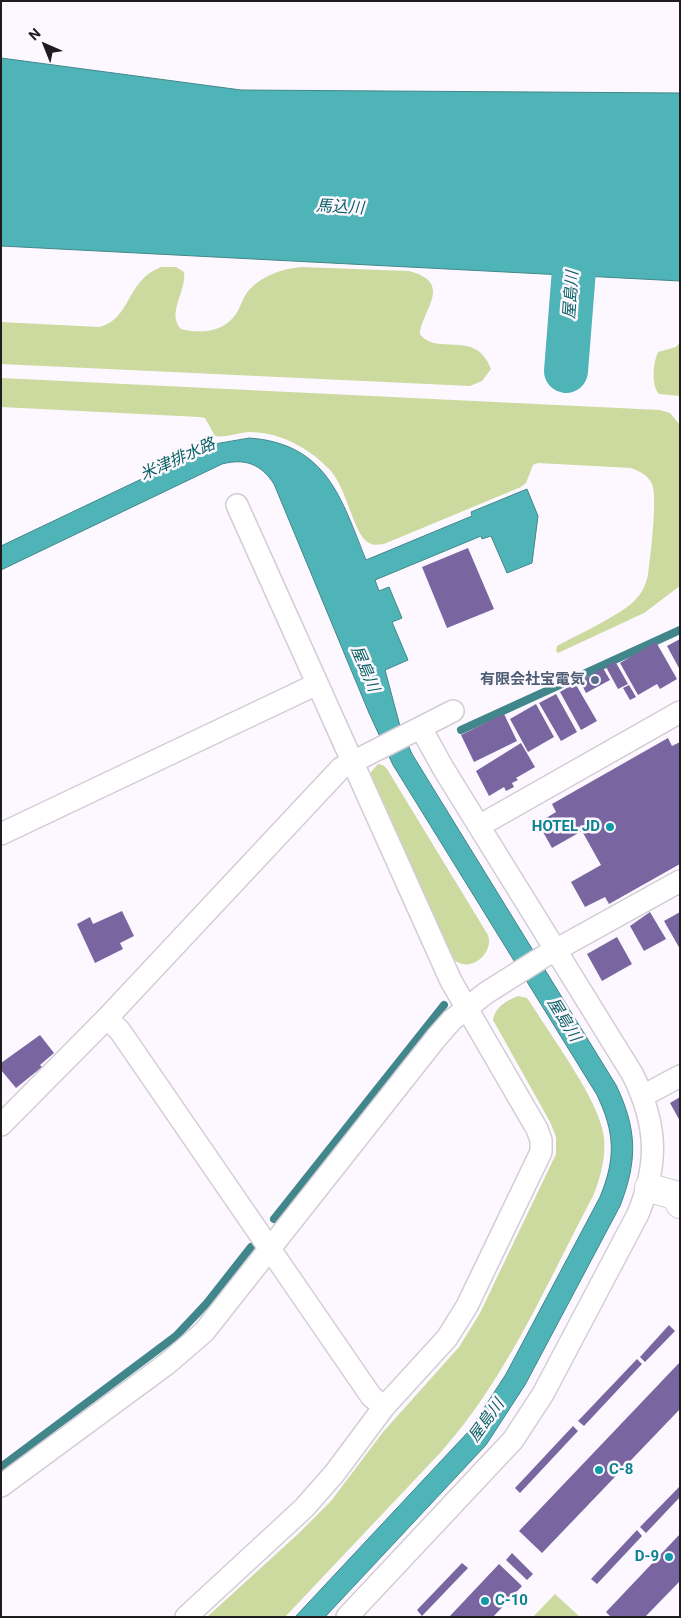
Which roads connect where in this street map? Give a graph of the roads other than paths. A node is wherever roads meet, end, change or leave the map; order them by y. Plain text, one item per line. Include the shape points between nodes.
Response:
1 (237, 504) dead end
2 (317, 684) junction
3 (453, 711) dead end
4 (680, 712) edge
5 (416, 730) junction
6 (359, 759) junction
7 (479, 826) junction
8 (1, 834) edge
9 (680, 881) edge
10 (550, 954) junction
11 (466, 1007) junction
12 (107, 1018) junction
13 (680, 1076) edge
14 (643, 1096) junction
15 (1, 1125) edge
16 (648, 1188) junction
17 (680, 1204) edge
18 (270, 1249) junction
19 (384, 1407) junction
20 (1, 1486) edge
21 (186, 1617) edge
22 (347, 1617) edge

1 - 2 street
2 - 6 street
2 - 8 street
3 - 5 street
4 - 7 street
5 - 6 street
5 - 7 street
6 - 11 street via 451,981
6 - 12 street via 340,768
7 - 10 street
9 - 10 street
10 - 11 street
10 - 14 street via 633,1075
11 - 18 street via 437,1037
11 - 19 street via 537,1129 541,1152 458,1322 435,1353
12 - 15 street
12 - 18 street via 120,1031
13 - 14 street
14 - 16 street via 652,1129 653,1159
16 - 17 street via 675,1195
16 - 22 street via 638,1214 529,1418 495,1461
18 - 19 street via 371,1396
18 - 20 street via 214,1320 187,1348
19 - 21 street via 304,1508

